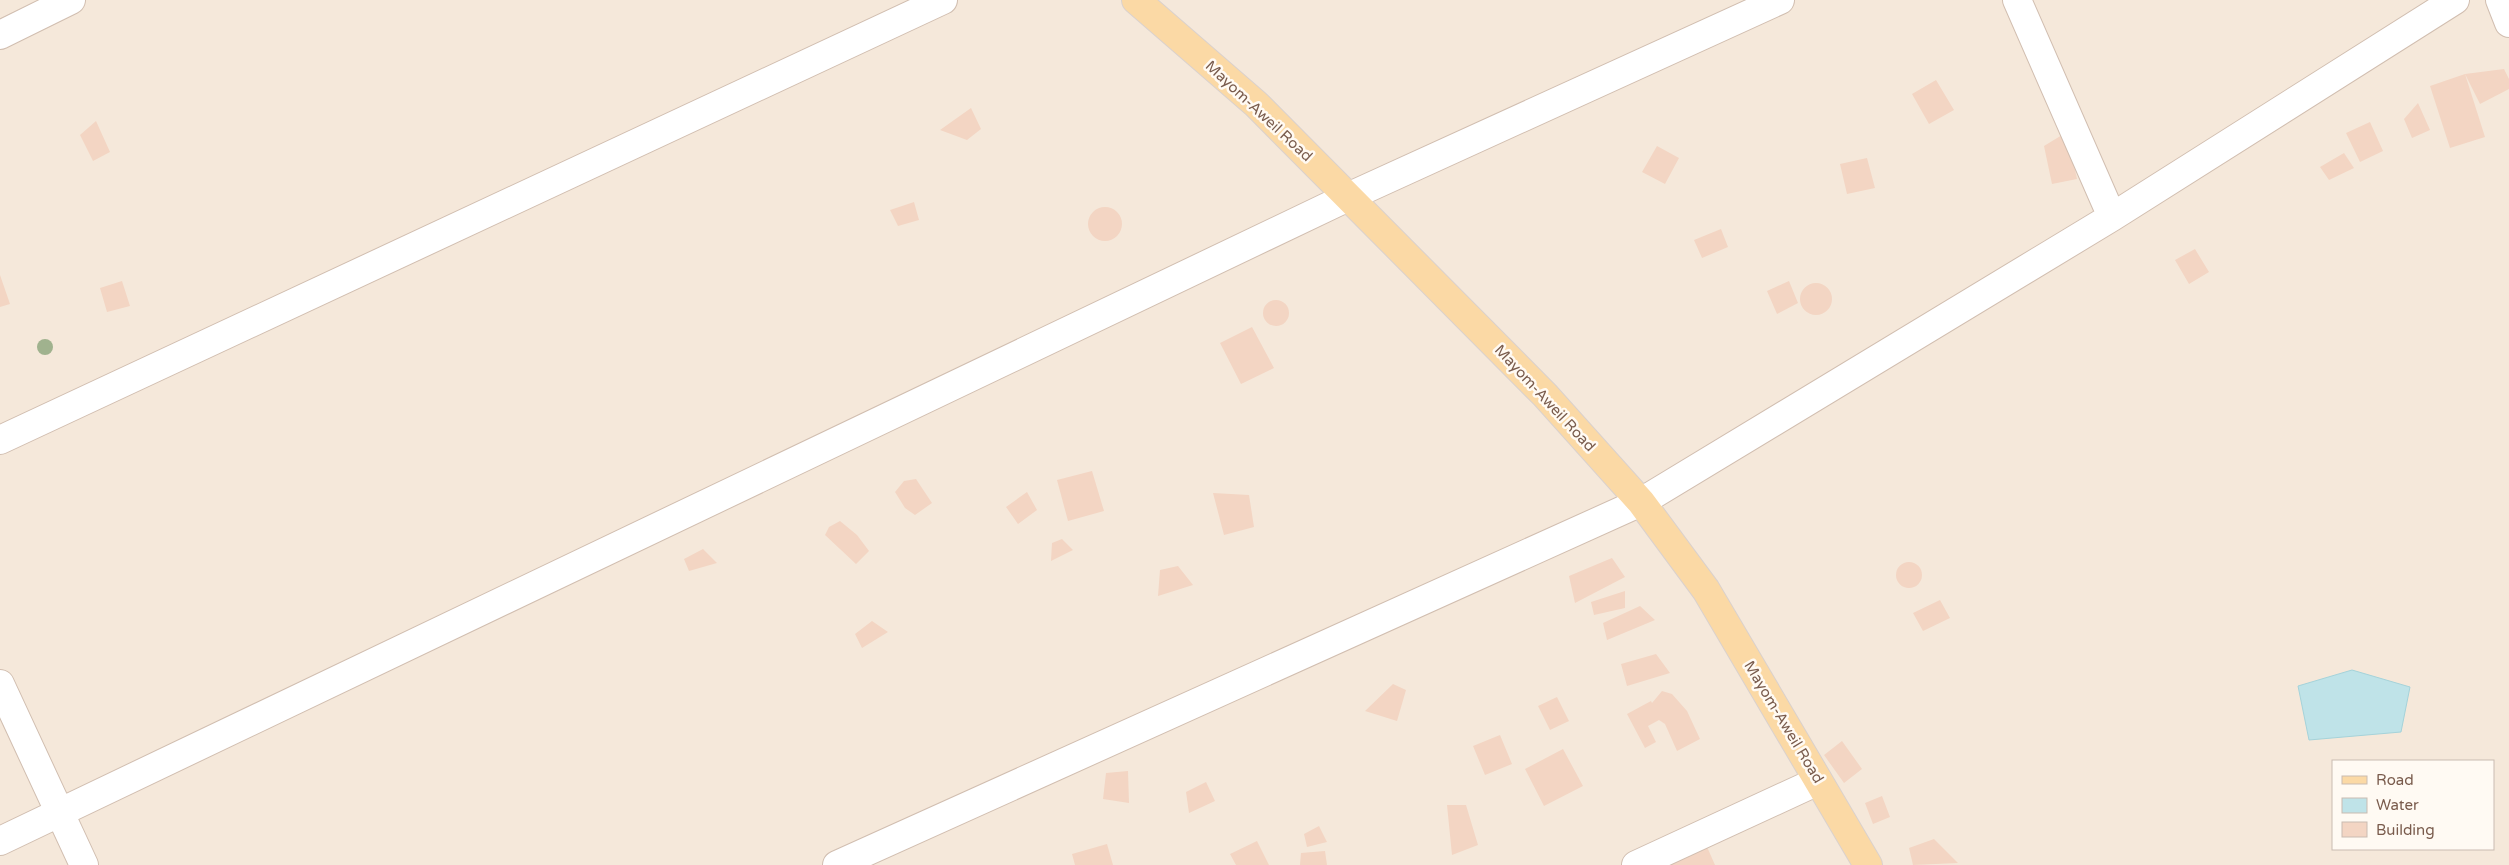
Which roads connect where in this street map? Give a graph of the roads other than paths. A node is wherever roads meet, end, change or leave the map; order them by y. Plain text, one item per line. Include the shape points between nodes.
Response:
1 (71, 0) edge
2 (944, 0) edge
3 (1136, 0) edge
4 (1780, 0) edge
5 (2017, 0) edge
6 (2455, 0) edge
7 (2500, 0) edge
8 (2509, 23) edge
9 (0, 35) edge
10 (1348, 197) junction
11 (2112, 217) junction
12 (0, 440) edge
13 (1641, 502) junction
14 (0, 684) edge
15 (1818, 781) junction
16 (60, 813) junction
17 (0, 841) edge
18 (84, 865) edge
19 (837, 865) edge
20 (1636, 865) edge
21 (1868, 865) edge

1 - 9 street
2 - 12 street
3 - 10 main road, Mayom-Aweil Road via 1256,104
4 - 10 street
5 - 11 street
6 - 11 street
7 - 8 street
10 - 13 main road, Mayom-Aweil Road via 1545,396
10 - 16 street
11 - 13 street
13 - 15 main road, Mayom-Aweil Road via 1706,590
13 - 19 street
14 - 16 street
15 - 20 street
15 - 21 main road, Mayom-Aweil Road
16 - 17 street
16 - 18 street

